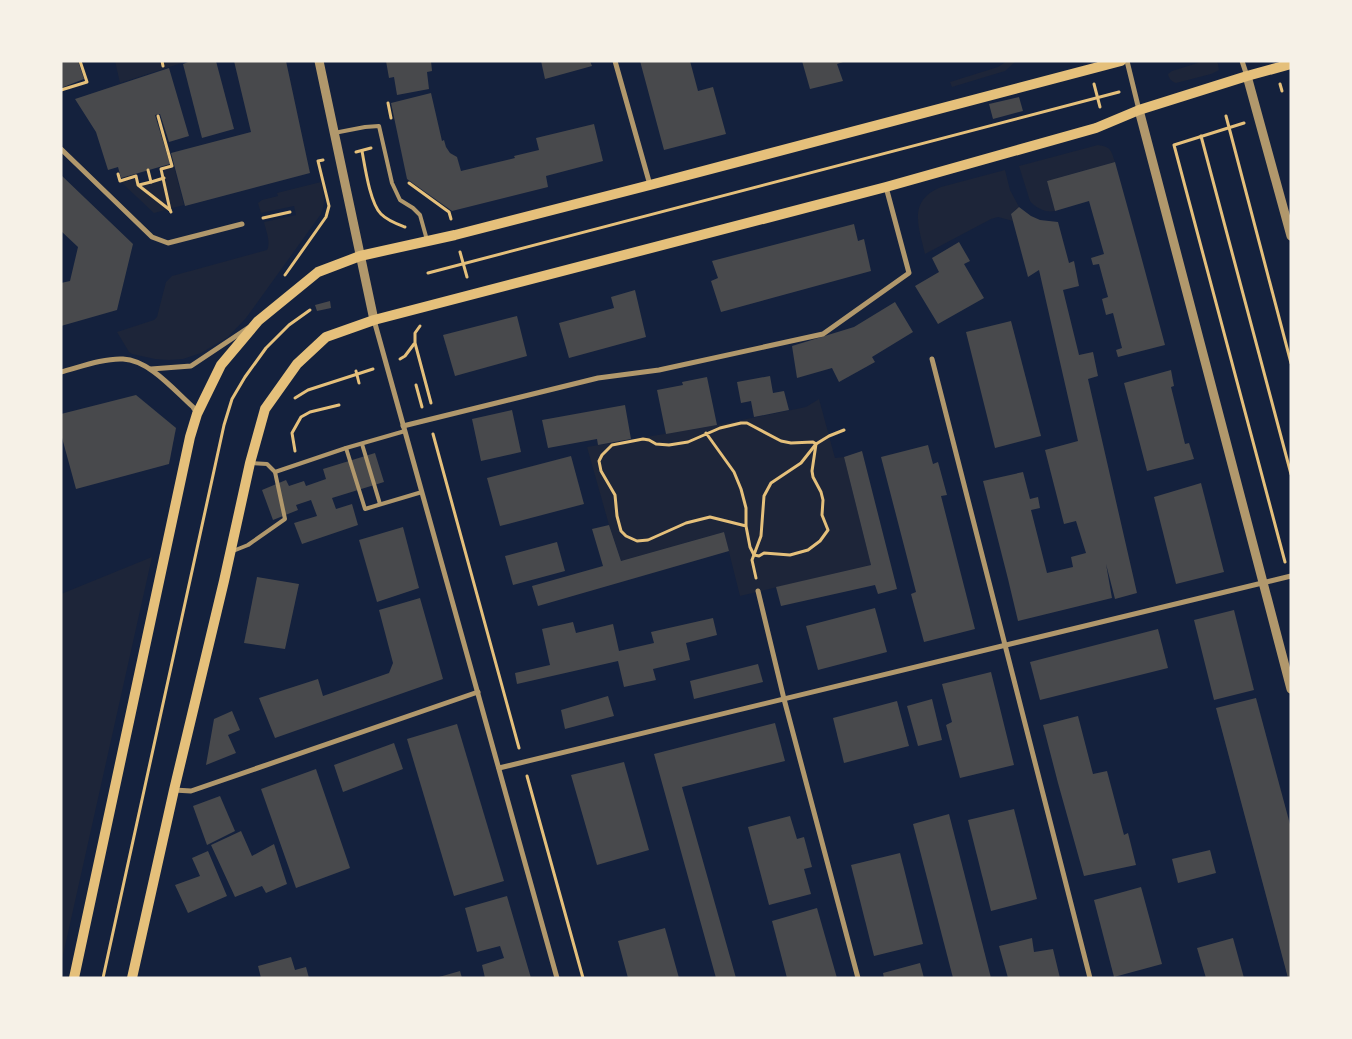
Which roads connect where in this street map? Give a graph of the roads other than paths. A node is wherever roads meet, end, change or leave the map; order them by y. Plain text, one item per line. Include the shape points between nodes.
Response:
1 (319, 61) edge
2 (615, 61) edge
3 (1121, 61) edge
4 (1128, 61) edge
5 (1242, 61) edge
6 (1291, 64) edge
7 (1247, 76) junction
8 (1139, 110) junction
9 (334, 133) junction
10 (61, 150) edge
11 (650, 185) junction
12 (886, 187) junction
13 (242, 224) dead end
14 (1291, 236) edge
15 (427, 240) junction
16 (360, 256) junction
17 (374, 320) junction
18 (258, 321) junction
19 (932, 359) dead end
20 (151, 369) junction
21 (61, 372) edge
22 (197, 414) junction
23 (404, 429) junction
24 (362, 444) junction
25 (346, 448) junction
26 (250, 463) junction
27 (275, 472) junction
28 (422, 492) junction
29 (380, 504) junction
30 (231, 552) junction
31 (1290, 576) edge
32 (1264, 583) junction
33 (758, 591) road end
34 (1005, 646) junction
35 (1291, 689) edge
36 (478, 692) junction
37 (784, 699) junction
38 (499, 768) junction
39 (174, 790) junction
40 (74, 978) edge
41 (132, 978) edge
42 (557, 978) edge
43 (858, 978) edge
44 (1090, 978) edge

1 - 9 street
2 - 11 street
3 - 11 main road
4 - 8 street
5 - 7 street
6 - 7 main road
7 - 8 main road
7 - 14 street
8 - 12 main road via 1096,128
8 - 32 street
9 - 15 lane via 379,126 392,183 400,200 420,215
9 - 16 street
10 - 13 street via 152,237 168,243
11 - 15 main road
12 - 17 main road
12 - 23 street via 908,273 823,334 659,370 598,378 429,419
15 - 16 main road
16 - 17 street
16 - 18 main road via 318,272
17 - 23 street
17 - 26 main road via 326,337 297,364 265,409
18 - 20 street via 191,366
18 - 22 main road via 221,365
19 - 34 street
20 - 21 street via 124,359
20 - 22 street via 193,406
22 - 40 main road
23 - 24 lane
23 - 28 street
24 - 25 lane
24 - 29 lane
25 - 27 lane
25 - 29 lane via 365,509
26 - 27 lane via 267,464
26 - 30 main road
27 - 30 lane via 285,519 248,545
28 - 29 lane
28 - 36 street
30 - 39 main road
31 - 32 street
32 - 34 street
32 - 35 street
33 - 37 street
34 - 37 street
34 - 44 street
36 - 38 street
36 - 39 street via 191,791
37 - 38 street
37 - 43 street
38 - 42 street
39 - 41 main road

